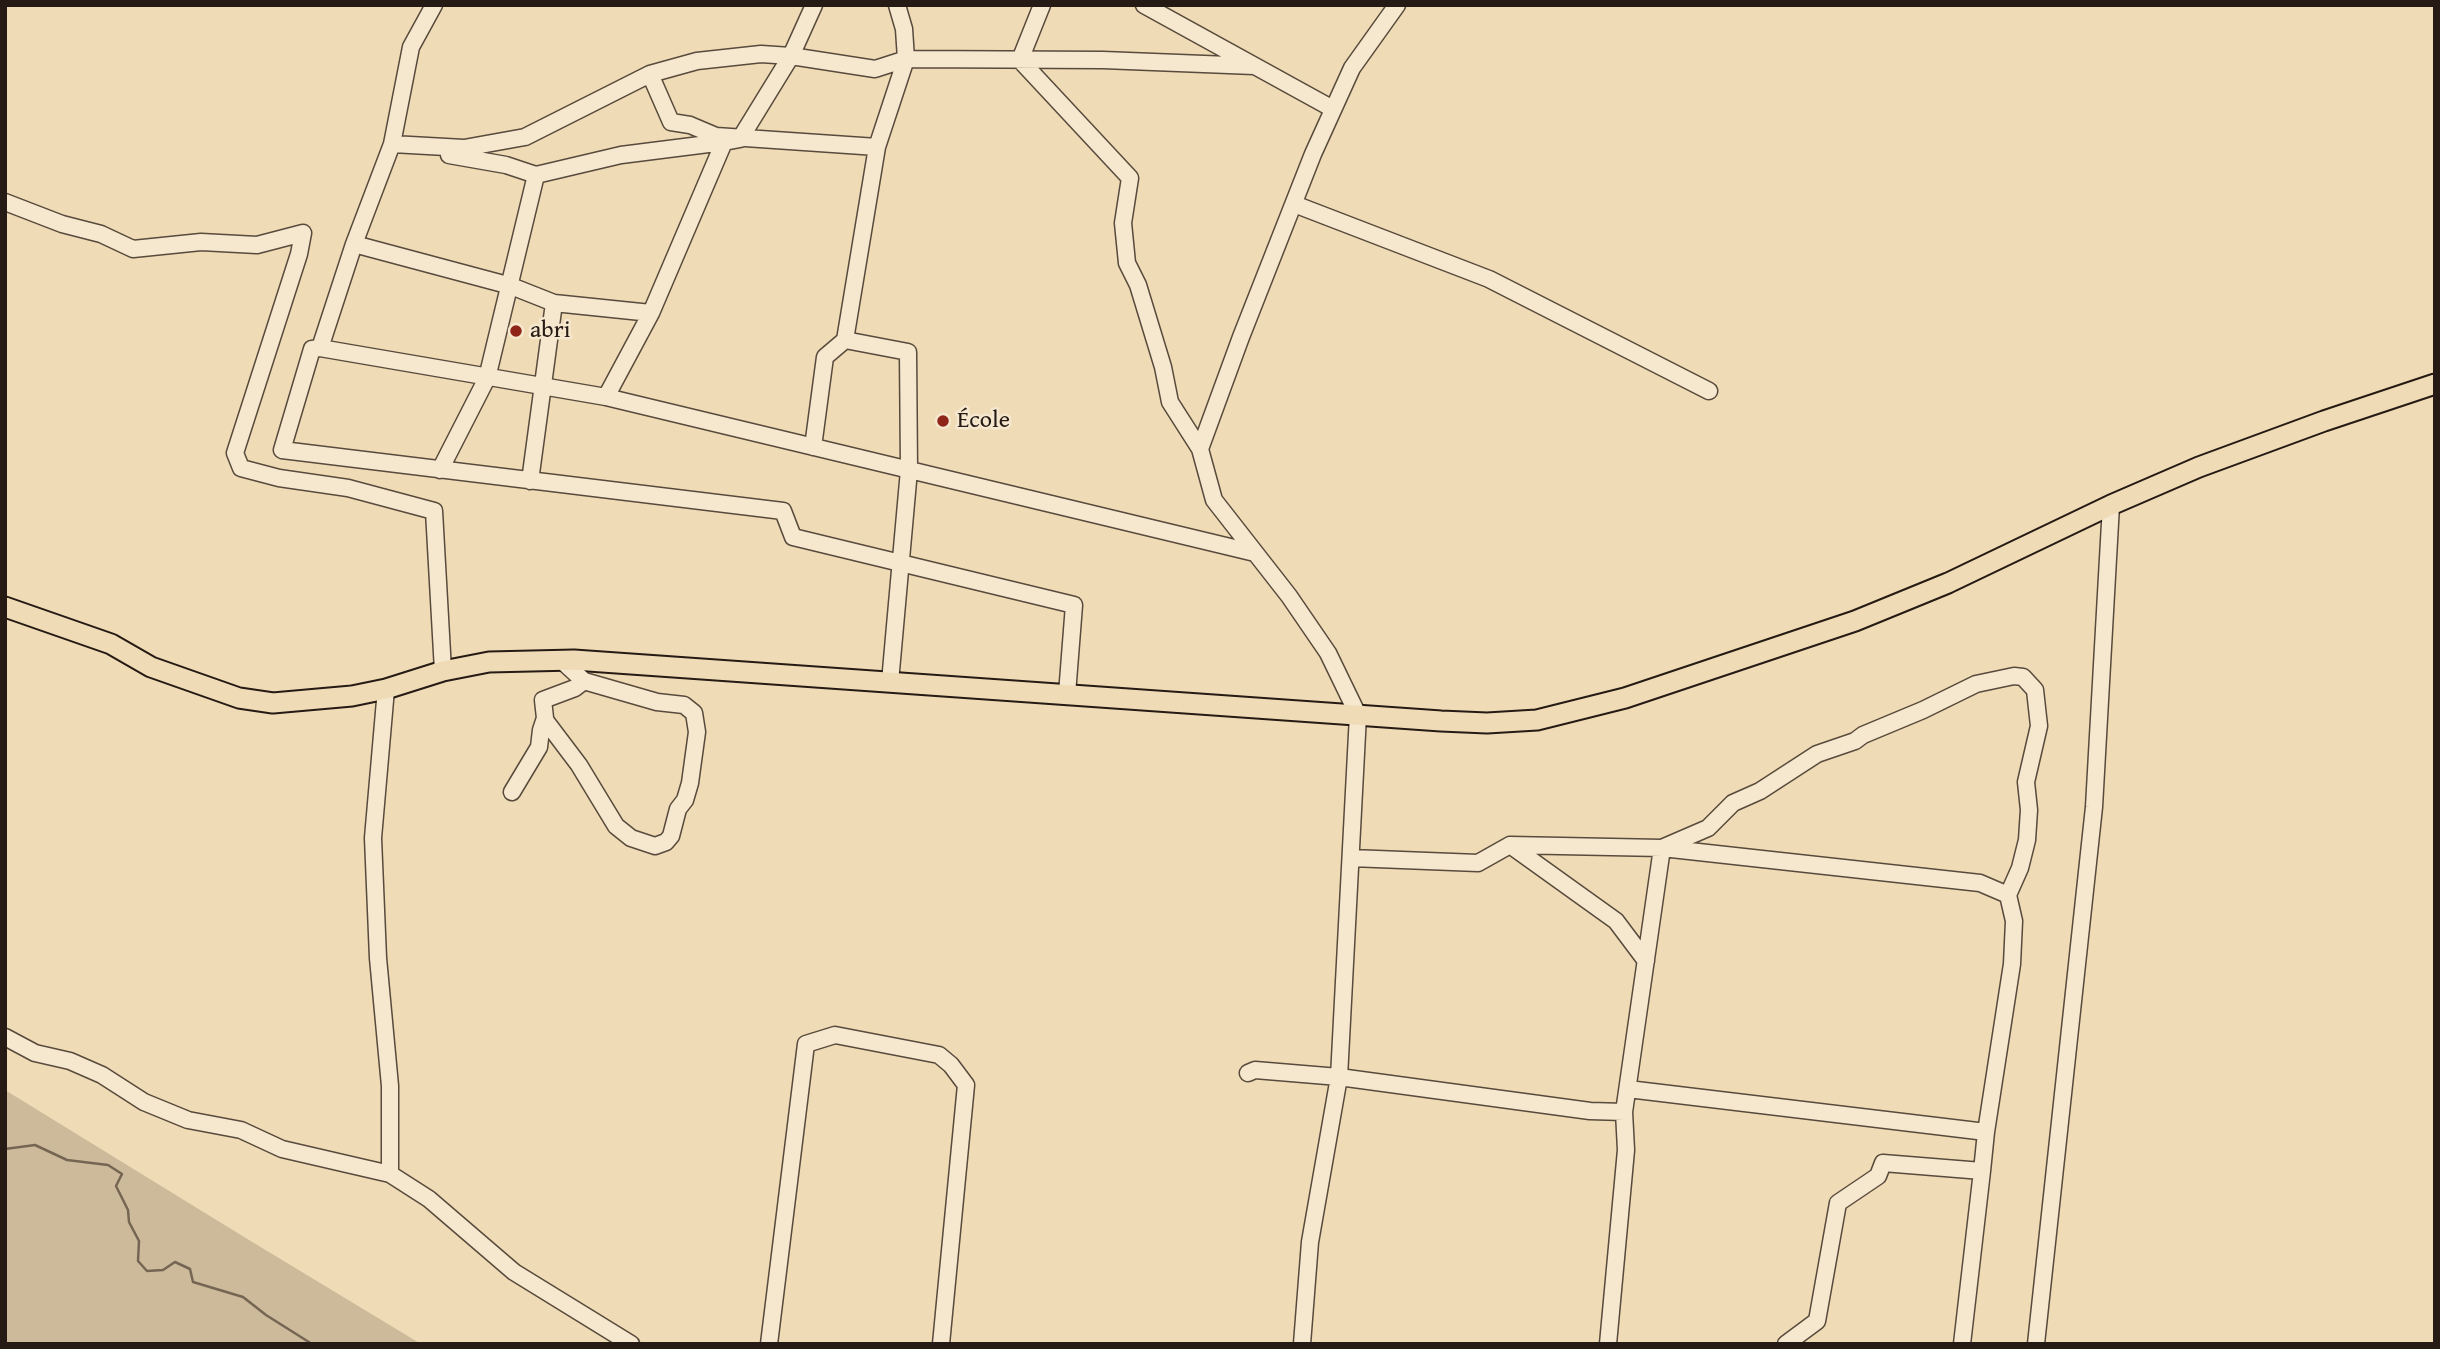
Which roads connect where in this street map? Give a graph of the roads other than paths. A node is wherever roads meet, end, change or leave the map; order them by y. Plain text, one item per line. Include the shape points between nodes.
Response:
1 (434, 5) edge
2 (814, 5) edge
3 (897, 5) edge
4 (1042, 5) edge
5 (1144, 5) edge
6 (1397, 5) edge
7 (791, 56) junction
8 (906, 59) junction
9 (1020, 60) junction
10 (1254, 66) junction
11 (650, 74) junction
12 (1333, 110) junction
13 (732, 140) junction
14 (392, 144) junction
15 (877, 147) junction
16 (536, 175) junction
17 (5, 202) edge
18 (1294, 204) junction
19 (354, 244) junction
20 (511, 286) junction
21 (554, 303) junction
22 (651, 313) junction
23 (845, 340) junction
24 (320, 348) junction
25 (487, 378) junction
26 (2435, 384) edge
27 (544, 388) junction
28 (1709, 391) dead end
29 (606, 397) junction
30 (813, 447) junction
31 (1200, 449) junction
32 (440, 470) junction
33 (909, 470) junction
34 (530, 481) junction
35 (2111, 505) junction
36 (1255, 553) junction
37 (900, 563) junction
38 (5, 607) edge
39 (561, 660) junction
40 (443, 671) junction
41 (584, 681) junction
42 (890, 682) junction
43 (386, 689) junction
44 (1068, 694) junction
45 (1358, 715) junction
46 (545, 720) junction
47 (512, 792) dead end
48 (1510, 845) junction
49 (1662, 848) junction
50 (1351, 858) junction
51 (2008, 895) junction
52 (1646, 961) junction
53 (5, 1037) edge
54 (1248, 1073) dead end
55 (1339, 1077) junction
56 (1628, 1090) junction
57 (1625, 1112) junction
58 (1986, 1132) junction
59 (1982, 1171) junction
60 (390, 1174) junction
61 (631, 1344) edge
62 (769, 1344) edge
63 (941, 1344) edge
64 (1302, 1344) edge
65 (1608, 1344) edge
66 (1786, 1344) edge
67 (1962, 1344) edge
68 (2036, 1344) edge

1 - 14 street via 411,47
2 - 7 street
3 - 8 street
4 - 9 street
5 - 10 street
6 - 12 street via 1352,68
7 - 8 street via 875,69
7 - 11 street via 761,54 697,61
7 - 13 street
8 - 9 street
8 - 15 street
9 - 10 street
9 - 31 street via 1130,178 1123,223 1127,262 1138,285 1170,402
10 - 12 street
11 - 13 street via 671,122
11 - 14 street via 525,137 464,148
12 - 18 street
13 - 15 street
13 - 16 street via 621,155
13 - 22 street
14 - 16 street
14 - 19 street
15 - 23 street
16 - 20 street
17 - 40 street via 133,249 201,242 257,245 303,233 235,453 241,468 348,488 435,511
18 - 28 street via 1489,279
18 - 31 street
19 - 20 street
19 - 24 street
20 - 21 street
20 - 25 street
21 - 22 street
21 - 27 street
22 - 29 street
23 - 30 street via 825,357
23 - 33 street via 908,352
24 - 25 street
24 - 32 street via 312,349 282,450
25 - 27 street
25 - 32 street
26 - 35 main road via 2267,442
27 - 29 street
27 - 34 street
29 - 30 street
30 - 33 street
31 - 36 street via 1213,500
32 - 34 street
33 - 36 street
33 - 37 street
34 - 37 street via 783,511 793,537
35 - 45 main road via 1891,607 1557,717 1509,722
35 - 68 street via 2094,807
36 - 45 street via 1328,653
37 - 42 street
37 - 44 street via 1074,606
38 - 43 main road via 83,633 151,667 239,698 273,703
39 - 40 main road via 501,660
39 - 41 street
39 - 42 main road
40 - 43 main road
41 - 46 street via 543,700
41 - 46 street via 684,705 694,713 697,732 690,783 666,842 655,846 631,838 616,826
42 - 44 main road
43 - 60 street via 373,838 390,1086
44 - 45 main road
45 - 50 street
46 - 47 street via 539,747
48 - 49 street
48 - 50 street via 1478,863
48 - 52 street via 1616,921
49 - 51 street via 1980,883
49 - 51 street via 1707,828 1733,803 1817,754 1976,684 2023,677 2035,690 2039,726 2026,782 2027,840
49 - 52 street
50 - 55 street
51 - 58 street via 2014,921 2012,964
52 - 56 street
53 - 60 street via 40,1055 91,1070 144,1102 188,1120 242,1130 282,1149
54 - 55 street
55 - 57 street
55 - 64 street via 1310,1242
56 - 57 street
56 - 58 street
57 - 65 street via 1626,1150
58 - 59 street
59 - 66 street via 1883,1163 1878,1175 1838,1203 1817,1321
59 - 67 street
60 - 61 street via 429,1199 514,1272
62 - 63 street via 806,1044 835,1035 939,1055 965,1084

